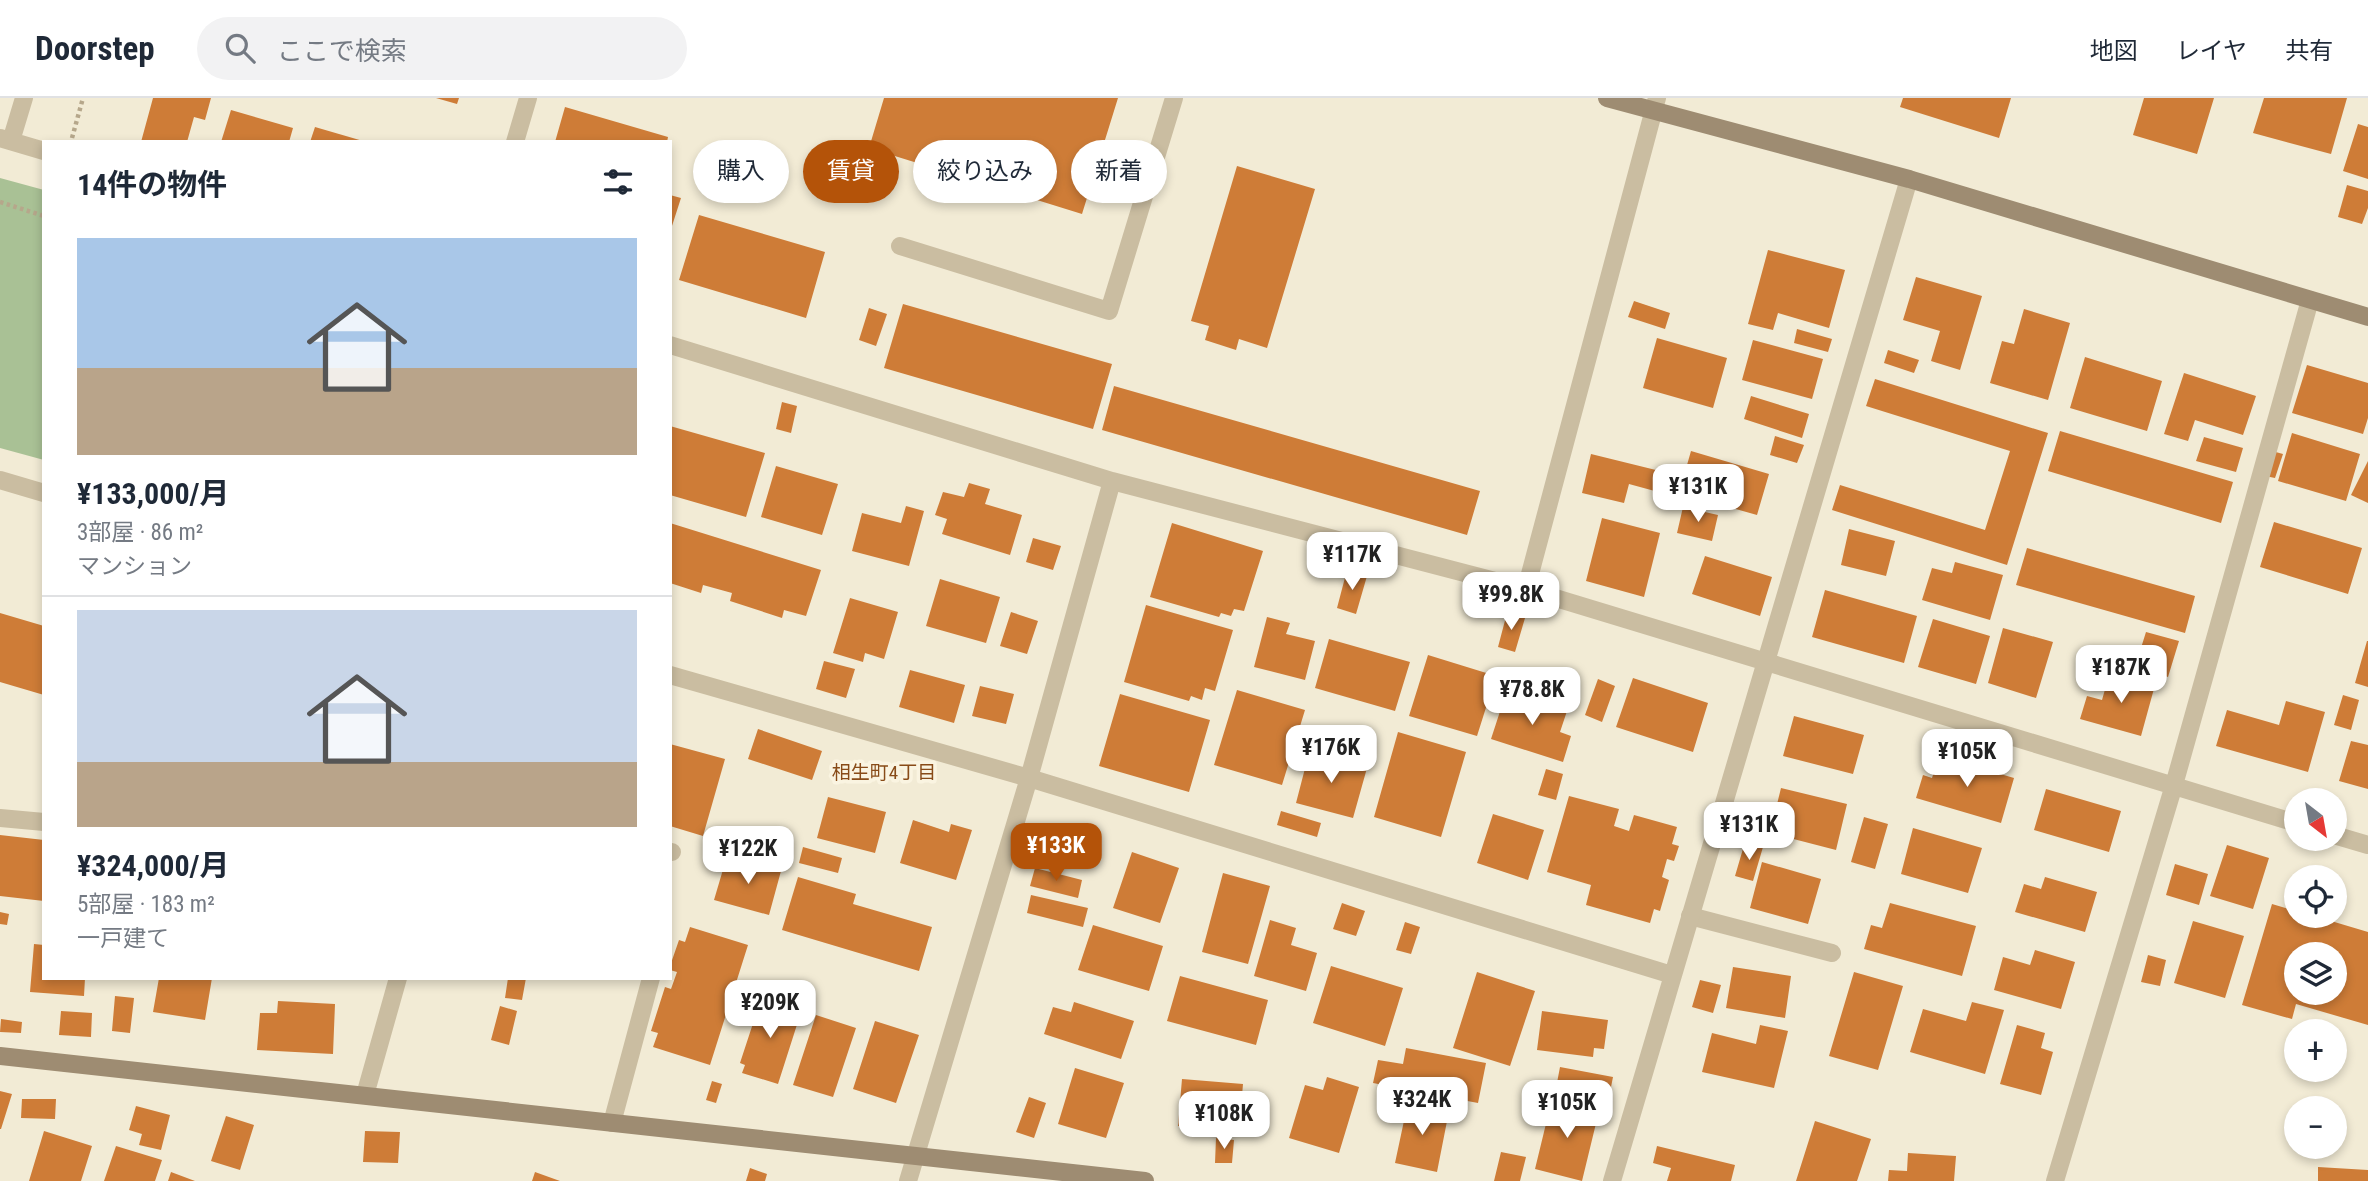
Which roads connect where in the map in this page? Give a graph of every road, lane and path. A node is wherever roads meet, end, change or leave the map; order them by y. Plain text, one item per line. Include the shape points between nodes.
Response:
1 (24, 98) edge
2 (83, 98) edge
3 (528, 98) edge
4 (1174, 98) edge
5 (1607, 98) edge
6 (1655, 105) edge
7 (6, 139) edge
8 (71, 140) edge
9 (516, 140) edge
10 (42, 150) edge
11 (1909, 179) junction
12 (0, 202) edge
13 (42, 215) edge
14 (900, 246) dead end
15 (2310, 300) junction
16 (2368, 317) edge
17 (672, 346) edge
18 (0, 480) edge
19 (1112, 481) junction
20 (42, 492) edge
21 (1525, 589) junction
22 (1767, 662) junction
23 (672, 677) edge
24 (1029, 778) junction
25 (2174, 785) junction
26 (0, 818) edge
27 (2284, 819) edge
28 (42, 822) edge
29 (2347, 839) edge
30 (2368, 845) edge
31 (1690, 916) junction
32 (1832, 953) dead end
33 (1672, 975) junction
34 (397, 980) edge
35 (650, 980) edge
36 (0, 1056) edge
37 (365, 1095) junction
38 (612, 1123) junction
39 (916, 1157) junction
40 (908, 1181) edge
41 (1145, 1181) edge
42 (1612, 1181) edge
43 (2055, 1181) edge

1 - 7 street
2 - 8 path
3 - 9 street
4 - 14 street via 1109,311
5 - 6 street
6 - 11 street
6 - 21 street
7 - 10 street
11 - 15 street
11 - 22 street
12 - 13 path
15 - 16 street
15 - 25 street
17 - 19 street
18 - 20 street
19 - 21 street
19 - 24 street
21 - 22 street
22 - 25 street
22 - 31 street
23 - 24 street
24 - 33 street
24 - 39 street
25 - 27 street
25 - 43 street
26 - 28 street
29 - 30 street
31 - 32 street
31 - 33 street
33 - 42 street
34 - 37 street
35 - 38 street
36 - 37 street
37 - 38 street
38 - 39 street
39 - 40 street
39 - 41 street

